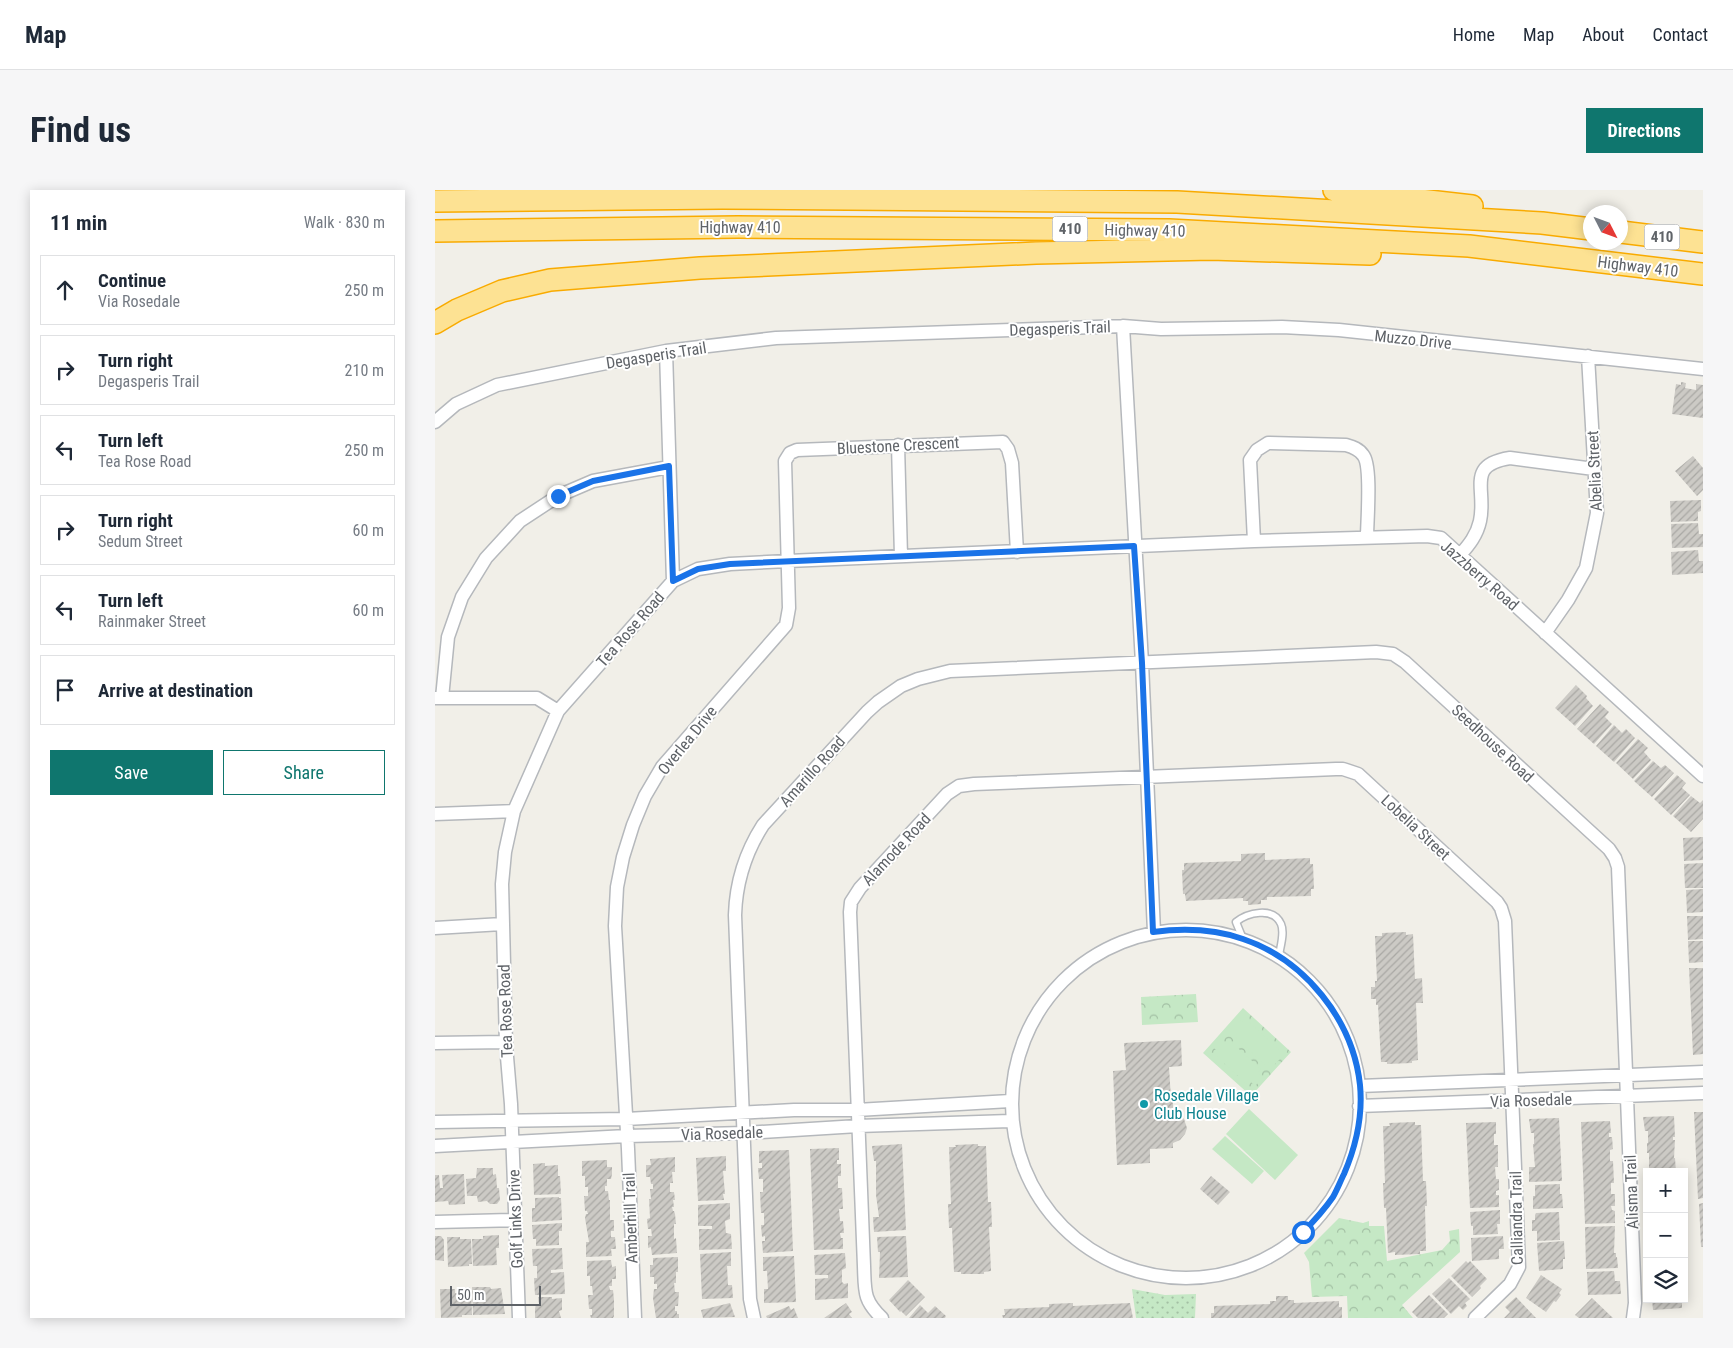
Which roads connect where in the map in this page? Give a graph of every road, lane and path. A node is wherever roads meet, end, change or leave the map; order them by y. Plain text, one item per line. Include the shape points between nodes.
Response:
1 (1334, 190) edge
2 (435, 201) edge
3 (1542, 223) junction
4 (1583, 228) edge
5 (435, 231) edge
6 (1628, 233) edge
7 (1703, 242) edge
8 (1469, 246) junction
9 (1703, 274) edge
10 (435, 323) edge
11 (1123, 326) junction
12 (665, 351) junction
13 (1589, 356) junction
14 (1703, 369) edge
15 (435, 422) edge
16 (898, 445) junction
17 (669, 466) junction
18 (1594, 469) junction
19 (1367, 537) junction
20 (1255, 541) junction
21 (1134, 546) junction
22 (1017, 552) junction
23 (1460, 555) junction
24 (901, 556) junction
25 (788, 561) junction
26 (673, 581) junction
27 (1545, 633) junction
28 (1142, 663) junction
29 (438, 698) edge
30 (558, 711) junction
31 (1703, 776) edge
32 (1147, 777) junction
33 (514, 811) junction
34 (435, 814) edge
35 (502, 924) junction
36 (435, 928) edge
37 (1153, 932) junction
38 (1243, 939) junction
39 (1279, 956) junction
40 (506, 1042) junction
41 (435, 1043) edge
42 (1703, 1072) edge
43 (1626, 1076) junction
44 (1512, 1080) junction
45 (1360, 1086) junction
46 (1703, 1093) edge
47 (1627, 1096) junction
48 (1010, 1101) junction
49 (1513, 1101) junction
50 (1359, 1106) junction
51 (857, 1110) junction
52 (743, 1113) junction
53 (626, 1119) junction
54 (511, 1120) junction
55 (1010, 1121) junction
56 (435, 1122) edge
57 (858, 1126) junction
58 (744, 1133) junction
59 (627, 1136) junction
60 (512, 1142) junction
61 (435, 1146) edge
62 (515, 1220) junction
63 (435, 1222) edge
64 (519, 1318) edge
65 (635, 1318) edge
66 (754, 1318) edge
67 (882, 1318) edge
68 (1475, 1318) edge
69 (1633, 1318) edge

1 - 3 highway via 1503,210
2 - 3 highway, Highway 410 / 410 via 722,198 1177,202
3 - 4 highway, Highway 410 / 410
5 - 8 highway, Highway 410 / 410 via 738,227 1169,230
6 - 7 highway, Highway 410 / 410
8 - 9 highway, Highway 410 / 410
8 - 10 highway via 1435,257 1211,249 1036,253 700,268 550,280 502,291
11 - 12 street, Degasperis Trail via 776,338
11 - 13 street, Muzzo Drive via 1339,330
11 - 21 street, Degasperis Trail
12 - 15 street, Degasperis Trail via 497,385 457,404
12 - 17 street
13 - 14 street, Muzzo Drive
13 - 18 street, Abelia Street
16 - 22 street, Bluestone Crescent via 1003,442 1012,464
16 - 24 street
16 - 25 street, Bluestone Crescent via 797,450 790,454 785,462
17 - 26 street
17 - 29 street via 593,481 558,496 521,521 486,558 462,597 448,637
18 - 23 street via 1511,458 1488,465 1481,473 1480,524
18 - 27 street, Abelia Street via 1597,513 1586,568 1569,600
19 - 20 street, Jazzberry Road
19 - 20 street via 1368,472 1365,456 1347,445 1268,443 1250,460
19 - 23 street, Jazzberry Road via 1441,538
20 - 21 street, Jazzberry Road
21 - 22 street, Tea Rose Road
21 - 28 street, Degasperis Trail
22 - 24 street, Tea Rose Road
23 - 27 street, Jazzberry Road
24 - 25 street, Tea Rose Road
25 - 26 street, Tea Rose Road via 698,569
25 - 53 street, Overlea Drive via 786,625 662,767 645,796 623,858 617,887 615,926
26 - 30 street, Tea Rose Road
27 - 31 street, Jazzberry Road
28 - 32 street, Degasperis Trail
28 - 43 street, Seedhouse Road via 1376,652 1393,654 1405,662 1615,858
28 - 52 street, Amarillo Road via 963,669 918,678 889,693 867,712 763,825 744,862 735,901
29 - 30 street via 537,698
30 - 33 street, Tea Rose Road
32 - 37 street, Degasperis Trail
32 - 44 street, Lobelia Street via 1336,769 1358,774 1501,908 1505,921
32 - 51 street, Alamode Road via 959,786 947,794 860,888 851,902 850,912
33 - 34 street
33 - 35 street, Tea Rose Road via 505,852
35 - 36 street
35 - 40 street, Tea Rose Road
37 - 38 street via 1194,930 1219,932
37 - 48 street via 1102,951 1052,992 1039,1009 1023,1043
38 - 39 street
38 - 39 lane via 1236,922 1253,913 1269,914 1281,924
39 - 45 street via 1309,980 1328,1002 1351,1048
40 - 41 street
40 - 54 street, Tea Rose Road
42 - 43 street, Via Rosedale
43 - 44 street, Via Rosedale
43 - 47 street, Seedhouse Road
44 - 45 street, Via Rosedale
44 - 49 street, Lobelia Street
45 - 50 street
46 - 47 street, Via Rosedale
47 - 49 street, Via Rosedale
47 - 69 street, Alisma Trail
48 - 51 street, Via Rosedale
48 - 55 street
49 - 50 street, Via Rosedale
49 - 68 street, Calliandra Trail via 1519,1267 1510,1284
50 - 55 street via 1353,1153 1337,1191 1316,1220 1290,1243 1257,1263 1231,1272 1196,1278 1161,1276 1129,1269 1097,1254 1070,1234 1044,1205 1028,1179
51 - 52 street, Via Rosedale
51 - 57 street, Alamode Road
52 - 53 street, Via Rosedale
52 - 58 street, Amarillo Road
53 - 54 street, Via Rosedale
53 - 59 street, Amberhill Trail
54 - 56 street, Via Rosedale
54 - 60 street, Golf Links Drive
55 - 57 street, Via Rosedale
57 - 58 street, Via Rosedale
57 - 67 street, Alamode Road via 865,1295
58 - 59 street, Via Rosedale
58 - 66 street, Amarillo Road
59 - 60 street, Via Rosedale
59 - 65 street, Amberhill Trail
60 - 61 street, Via Rosedale
60 - 62 street, Golf Links Drive
62 - 63 street
62 - 64 street, Golf Links Drive

